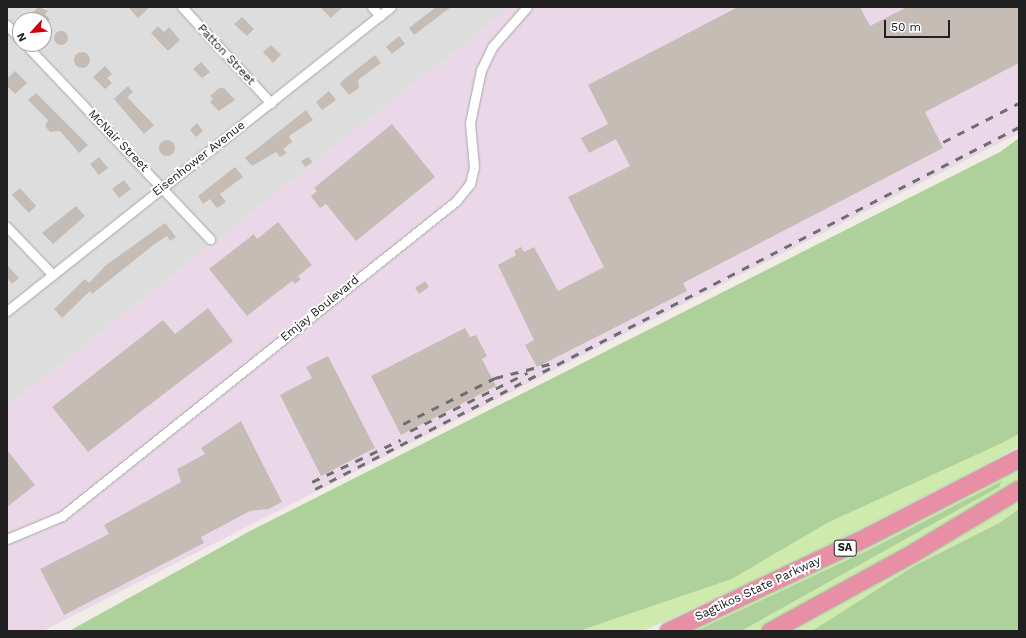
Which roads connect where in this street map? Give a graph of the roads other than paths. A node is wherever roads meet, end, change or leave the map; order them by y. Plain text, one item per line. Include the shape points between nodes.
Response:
1 (182, 7) edge
2 (372, 7) edge
3 (391, 7) edge
4 (527, 7) edge
5 (380, 16) junction
6 (33, 52) edge
7 (271, 103) junction
8 (162, 188) junction
9 (7, 227) edge
10 (210, 239) dead end
11 (53, 275) junction
12 (7, 311) edge
13 (1019, 458) edge
14 (1019, 489) edge
15 (7, 539) edge
16 (668, 631) edge
17 (770, 631) edge

1 - 7 street, Patton Street
2 - 5 street
3 - 5 street, Eisenhower Avenue
4 - 15 street, Emjay Boulevard via 496,42 481,70 470,122 474,167 470,184 456,201 62,516
5 - 7 street, Eisenhower Avenue
6 - 8 street, McNair Street
7 - 8 street, Eisenhower Avenue
8 - 10 street, McNair Street
8 - 11 street, Eisenhower Avenue
9 - 11 street
11 - 12 street, Eisenhower Avenue
13 - 16 highway, Sagtikos State Parkway / SA via 868,536
14 - 17 highway via 914,552

